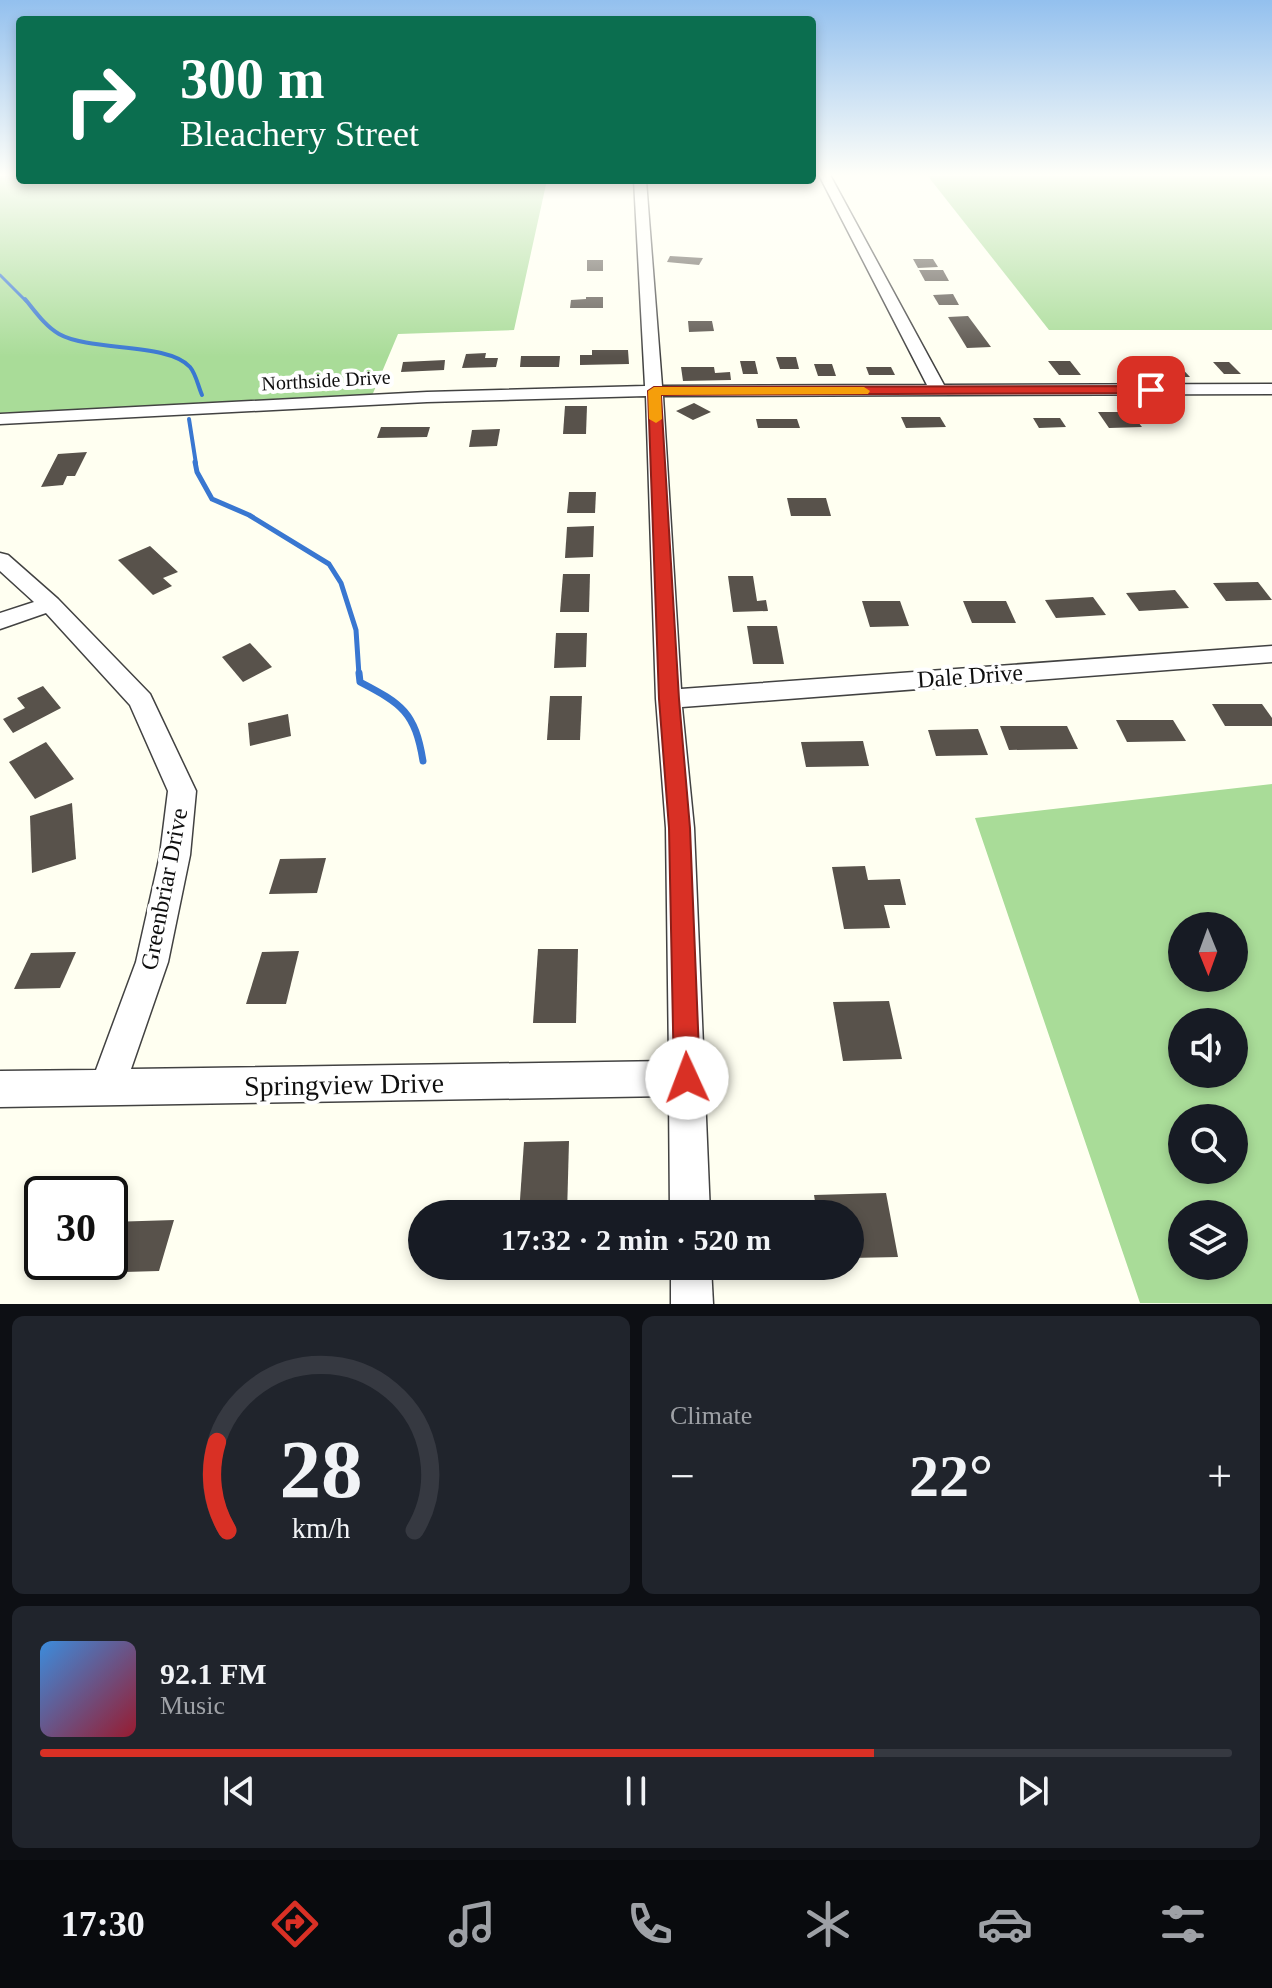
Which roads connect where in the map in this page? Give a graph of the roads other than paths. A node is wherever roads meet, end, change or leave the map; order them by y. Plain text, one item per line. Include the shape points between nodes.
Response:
1 (644, 236) edge
2 (856, 236) edge
3 (1272, 389) edge
4 (654, 391) junction
5 (939, 391) junction
6 (3, 424) edge
7 (0, 560) edge
8 (50, 604) junction
9 (0, 621) edge
10 (1272, 654) edge
11 (669, 699) junction
12 (687, 1078) junction
13 (107, 1088) junction
14 (0, 1089) edge
15 (690, 1200) edge
16 (691, 1280) edge
17 (692, 1304) edge

1 - 4 street
2 - 5 street
3 - 5 street, Northside Drive
4 - 5 street, Northside Drive
4 - 6 street, Northside Drive via 412,398
4 - 11 street
7 - 8 street, Greenbriar Drive
8 - 9 street
8 - 13 street, Greenbriar Drive via 141,700 182,791 175,855 152,962
10 - 11 street, Dale Drive
11 - 12 street via 680,828
12 - 13 street, Springview Drive
12 - 15 street
13 - 14 street, Springview Drive
16 - 17 street

